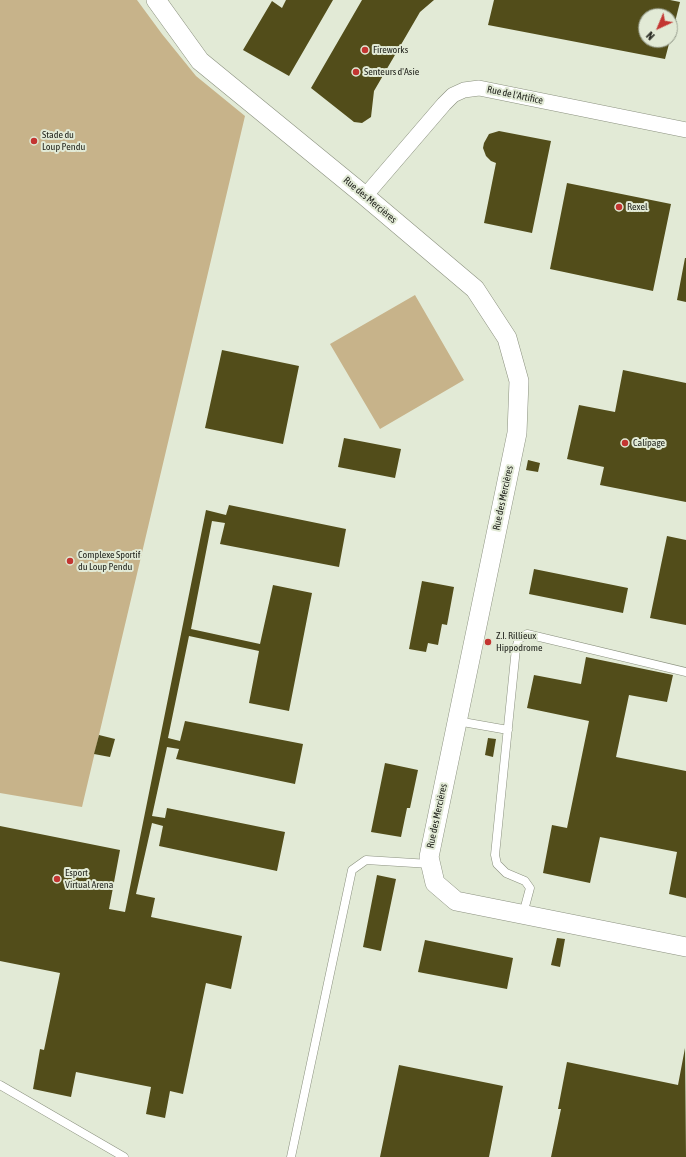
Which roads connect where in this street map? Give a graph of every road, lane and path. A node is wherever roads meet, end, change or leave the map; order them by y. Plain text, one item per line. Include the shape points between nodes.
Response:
1 (156, 0) edge
2 (686, 130) edge
3 (365, 196) junction
4 (686, 672) edge
5 (457, 721) junction
6 (508, 730) junction
7 (430, 864) junction
8 (523, 914) junction
9 (686, 947) edge
10 (0, 1085) edge
11 (124, 1157) edge
12 (291, 1157) edge

1 - 3 street, Rue des Mercières via 200,61
2 - 3 street, Rue de l'Artifice via 479,88 464,90 453,95 444,104
3 - 5 street, Rue des Mercières via 475,289 507,338 519,381 517,433
4 - 6 lane via 527,634 519,639 516,648
5 - 6 lane
5 - 7 street, Rue des Mercières via 429,858
6 - 8 lane via 495,855 498,864 506,873 525,881 530,888
7 - 8 street, Rue des Mercières via 434,883 456,901
7 - 12 lane via 366,860 352,870
8 - 9 street, Rue des Mercières
10 - 11 lane

